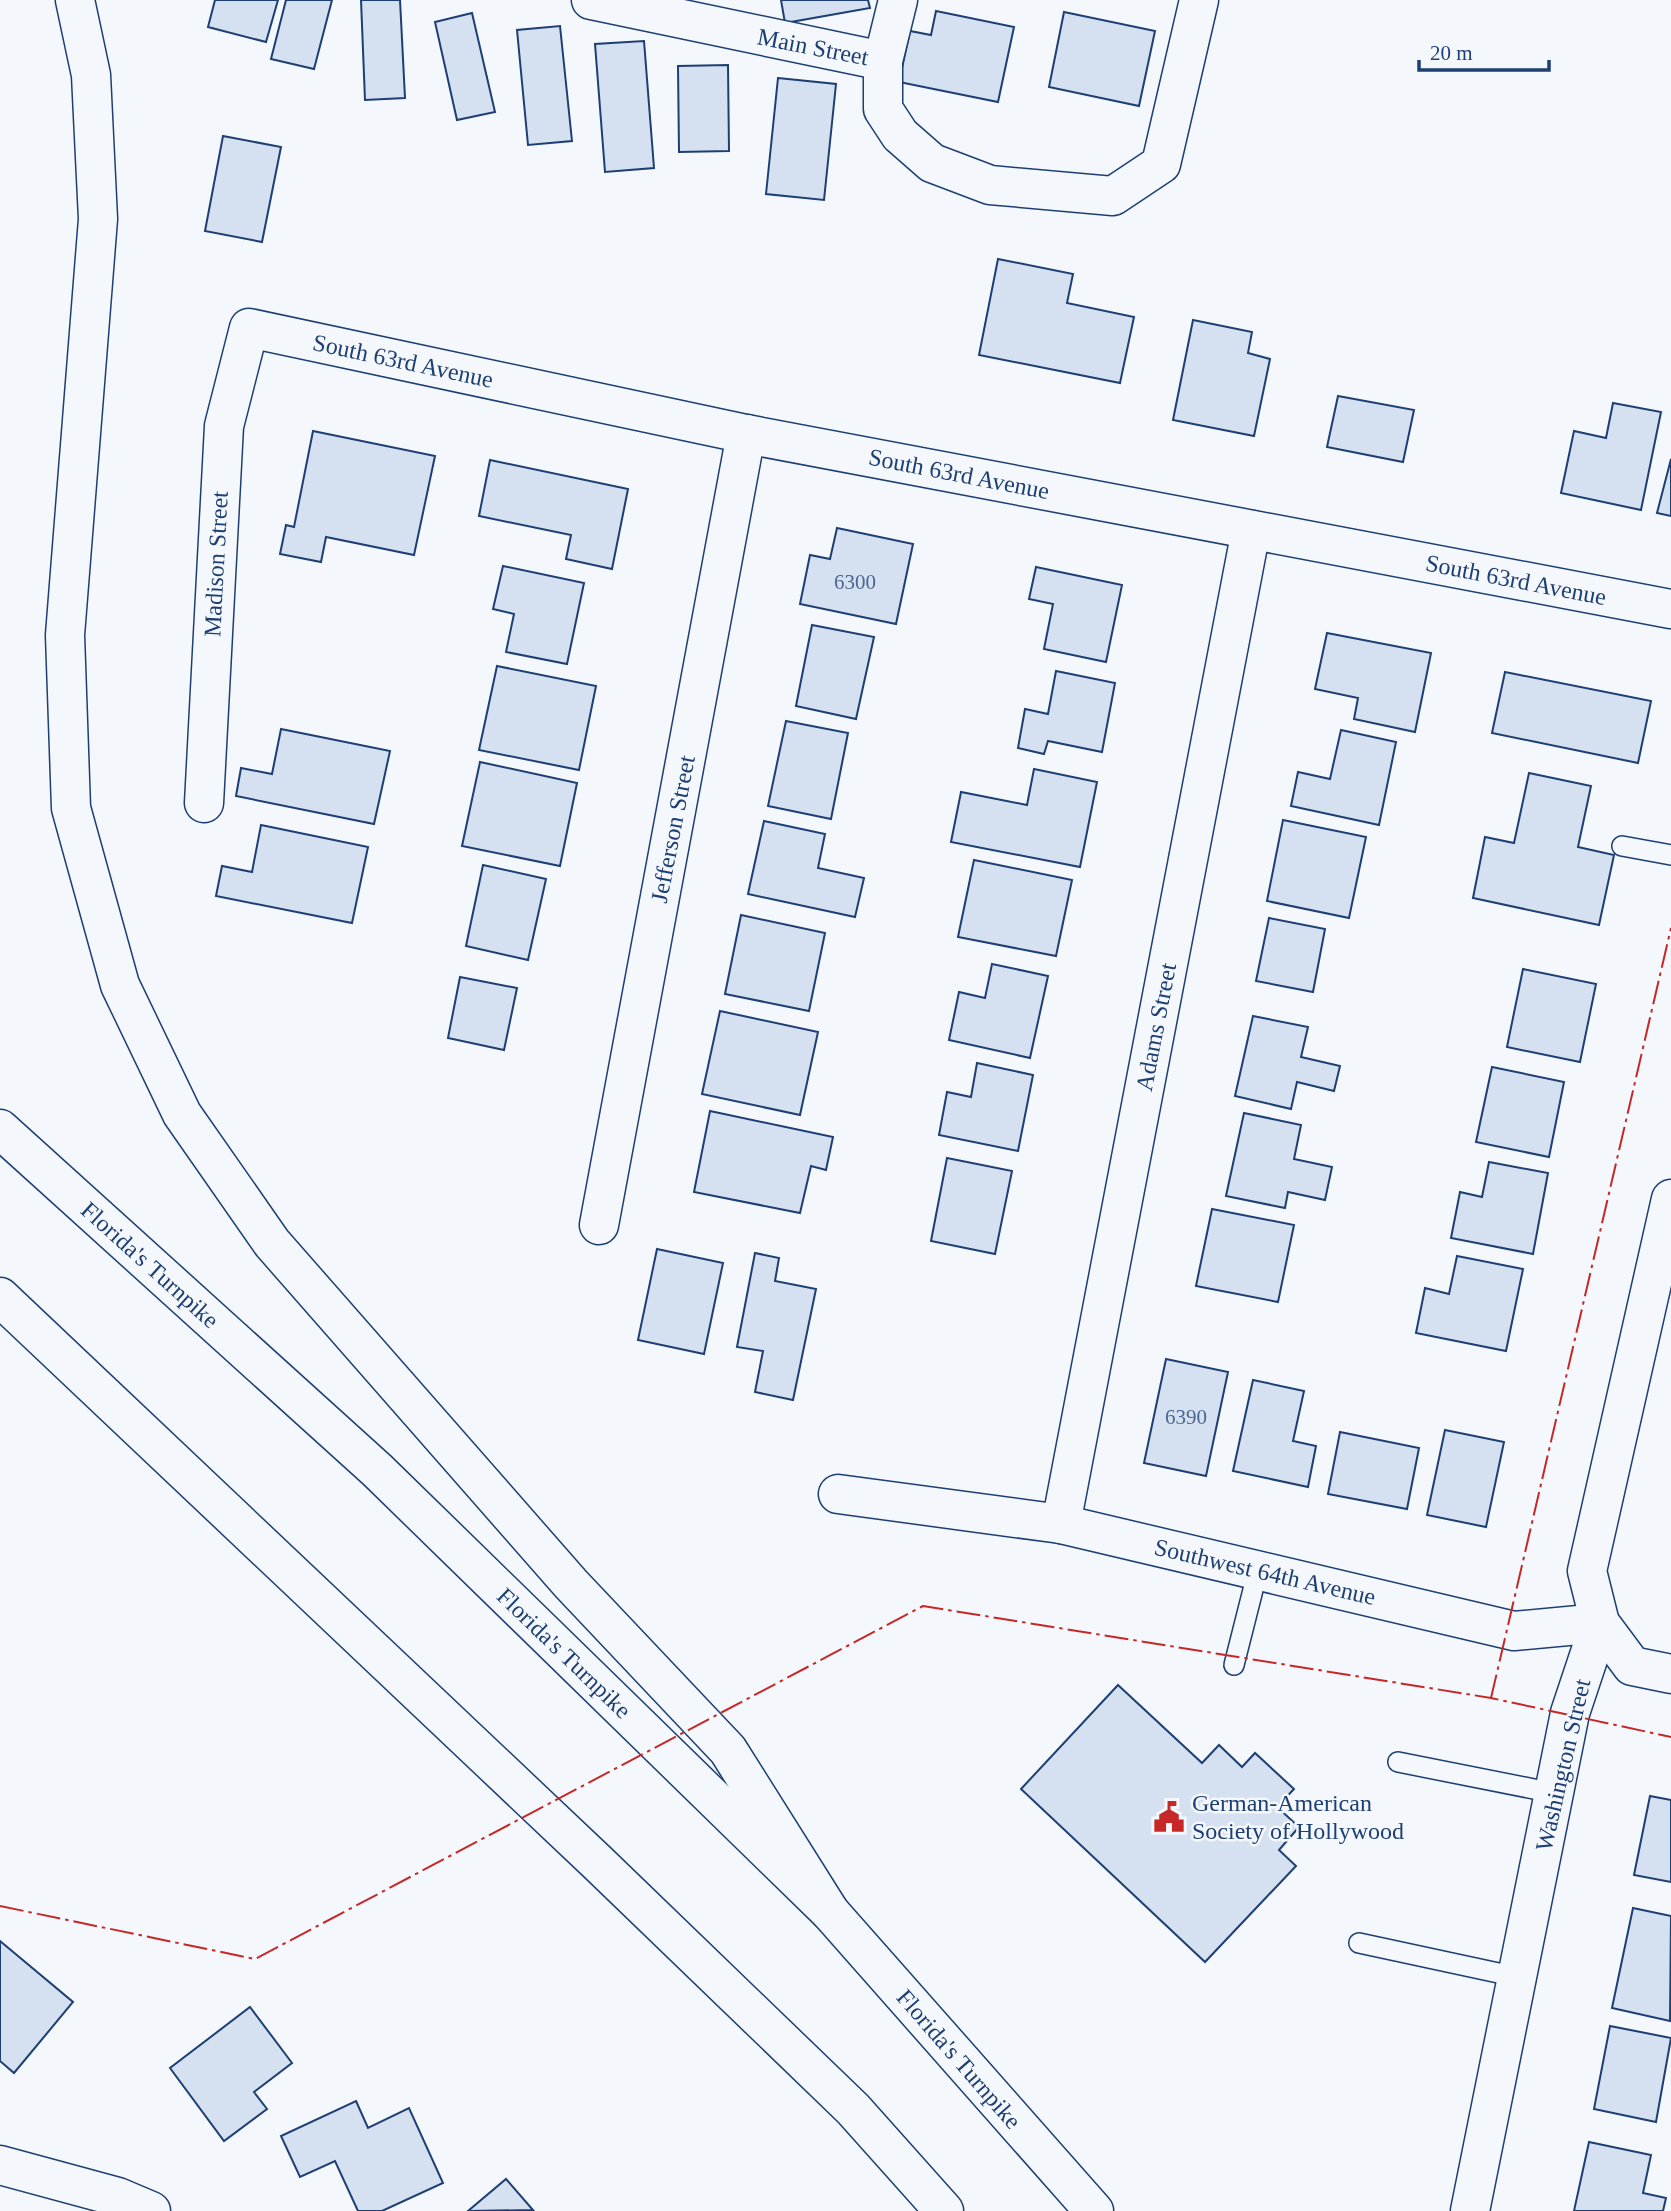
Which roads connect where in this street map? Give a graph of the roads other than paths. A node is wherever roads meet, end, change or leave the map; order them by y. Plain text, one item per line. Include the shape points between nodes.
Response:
1 (75, 0) edge
2 (591, 0) edge
3 (898, 0) edge
4 (1199, 0) edge
5 (644, 6) edge
6 (883, 61) junction
7 (249, 328) joint
8 (747, 434) junction
9 (1251, 530) junction
10 (1671, 609) edge
11 (204, 803) dead end
12 (1622, 846) dead end
13 (1671, 855) edge
14 (0, 1129) edge
15 (1671, 1199) edge
16 (599, 1224) dead end
17 (0, 1297) edge
18 (838, 1494) dead end
19 (1062, 1524) junction
20 (1258, 1570) junction
21 (1600, 1623) junction
22 (1234, 1665) dead end
23 (1671, 1674) edge
24 (1398, 1762) dead end
25 (1554, 1793) junction
26 (830, 1912) junction
27 (1359, 1943) dead end
28 (1517, 1977) junction
29 (0, 2165) edge
30 (151, 2211) edge
31 (944, 2211) edge
32 (1094, 2211) edge
33 (1470, 2211) edge

1 - 26 main road via 92,75 98,219 65,635 71,808 120,985 182,1114 272,1243 571,1584 728,1750
2 - 5 main road, Main Street
3 - 6 main road
4 - 6 main road, Main Street via 1161,164 1113,196 990,185 932,163 900,135 883,109
5 - 6 main road, Main Street
7 - 8 main road, South 63rd Avenue
7 - 11 main road, Madison Street via 223,426
8 - 9 main road, South 63rd Avenue
8 - 16 main road, Jefferson Street
9 - 10 main road, South 63rd Avenue
9 - 19 main road, Adams Street
12 - 13 lane
14 - 26 main road, Florida's Turnpike via 377,1470
15 - 21 main road via 1587,1572
17 - 31 main road via 853,2109
18 - 19 main road, Southwest 64th Avenue
19 - 20 main road, Southwest 64th Avenue
20 - 21 main road, Southwest 64th Avenue via 1514,1631
20 - 22 lane
21 - 23 main road via 1632,1666
21 - 25 main road, Washington Street via 1570,1713
24 - 25 lane
25 - 28 main road, Washington Street
26 - 32 main road, Florida's Turnpike
27 - 28 lane
28 - 33 main road, Washington Street
29 - 30 main road via 118,2197

